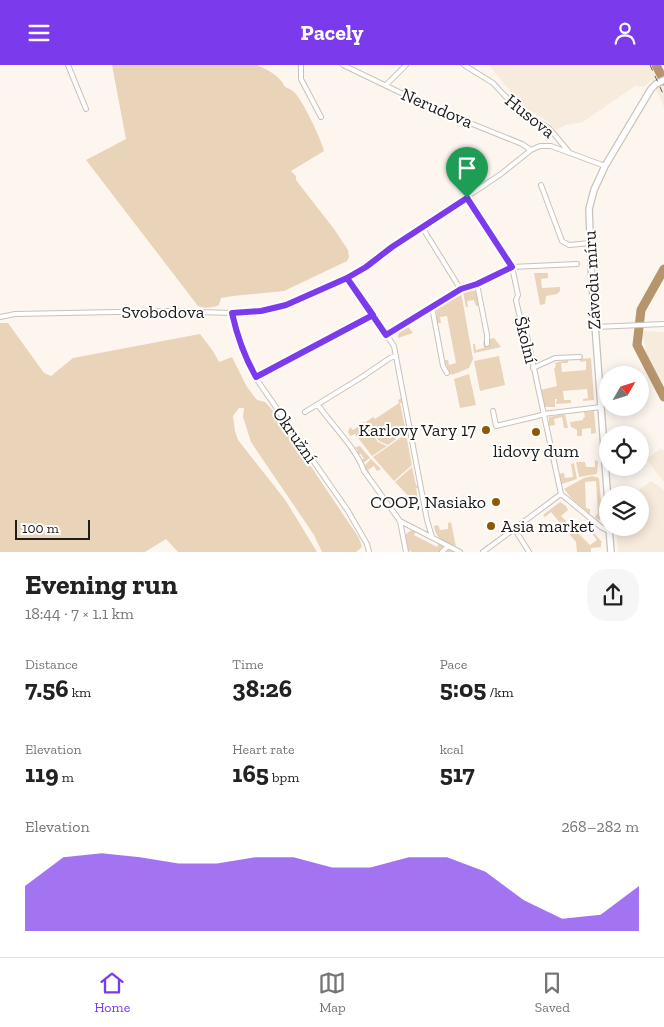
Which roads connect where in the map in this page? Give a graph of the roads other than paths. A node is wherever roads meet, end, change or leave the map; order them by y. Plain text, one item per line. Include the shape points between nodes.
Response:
1 (68, 65) edge
2 (301, 65) edge
3 (344, 65) edge
4 (406, 65) edge
5 (464, 65) edge
6 (662, 81) edge
7 (386, 85) junction
8 (86, 109) dead end
9 (321, 117) dead end
10 (531, 150) junction
11 (569, 152) junction
12 (605, 166) junction
13 (541, 185) dead end
14 (467, 198) junction
15 (422, 227) junction
16 (590, 243) junction
17 (576, 264) dead end
18 (512, 267) junction
19 (347, 278) junction
20 (477, 284) junction
21 (461, 289) junction
22 (432, 307) junction
23 (232, 313) junction
24 (373, 315) junction
25 (0, 317) edge
26 (664, 324) edge
27 (595, 327) junction
28 (386, 335) junction
29 (487, 344) dead end
30 (396, 356) junction
31 (580, 357) dead end
32 (534, 368) junction
33 (447, 373) dead end
34 (256, 377) junction
35 (599, 380) edge
36 (318, 405) junction
37 (599, 407) edge
38 (493, 411) dead end
39 (305, 412) dead end
40 (543, 413) junction
41 (602, 416) edge
42 (607, 486) edge
43 (561, 494) junction
44 (400, 521) junction
45 (599, 525) edge
46 (411, 527) junction
47 (514, 528) junction
48 (402, 535) junction
49 (610, 536) edge
50 (432, 537) junction
51 (448, 546) junction
52 (369, 552) edge
53 (406, 552) edge
54 (442, 552) edge
55 (460, 552) edge
56 (483, 552) edge
57 (530, 552) edge
58 (611, 552) edge

1 - 8 street
2 - 9 street via 301,79
3 - 7 street, Nerudova
4 - 7 street
5 - 11 street, Husova via 493,83 517,109 549,128
6 - 12 main road, Závodu míru via 651,89
7 - 10 street, Nerudova
10 - 11 street via 547,145
10 - 14 street, Svobodova
11 - 12 street
12 - 16 main road, Závodu míru via 590,202
13 - 16 street via 562,241 569,245
14 - 15 street, Svobodova
14 - 18 street, Školní
15 - 19 street, Svobodova
15 - 21 street
16 - 27 main road, Závodu míru
17 - 18 street
18 - 20 street
18 - 32 street, Školní via 518,295 516,300
19 - 23 street, Svobodova via 286,305
19 - 24 street
20 - 21 street
20 - 29 street
21 - 22 street
22 - 28 street
22 - 33 street
23 - 25 street, Svobodova via 167,311
23 - 34 street, Okružní via 244,356
24 - 28 street
24 - 34 street
26 - 27 street
27 - 35 main road, Závodu míru
28 - 30 street
30 - 36 street
30 - 50 street
31 - 32 street via 555,358
32 - 40 street, Školní
34 - 52 street, Okružní via 348,511
36 - 39 street
36 - 44 street, Okružní
37 - 40 street
38 - 40 street via 496,426
40 - 43 street, Školní
41 - 42 main road, Závodu míru
43 - 45 street
43 - 47 street
44 - 46 street
44 - 48 street
46 - 48 street
46 - 50 street
47 - 56 street
47 - 57 street
48 - 53 street
49 - 58 main road
50 - 51 street
51 - 54 street
51 - 55 street

